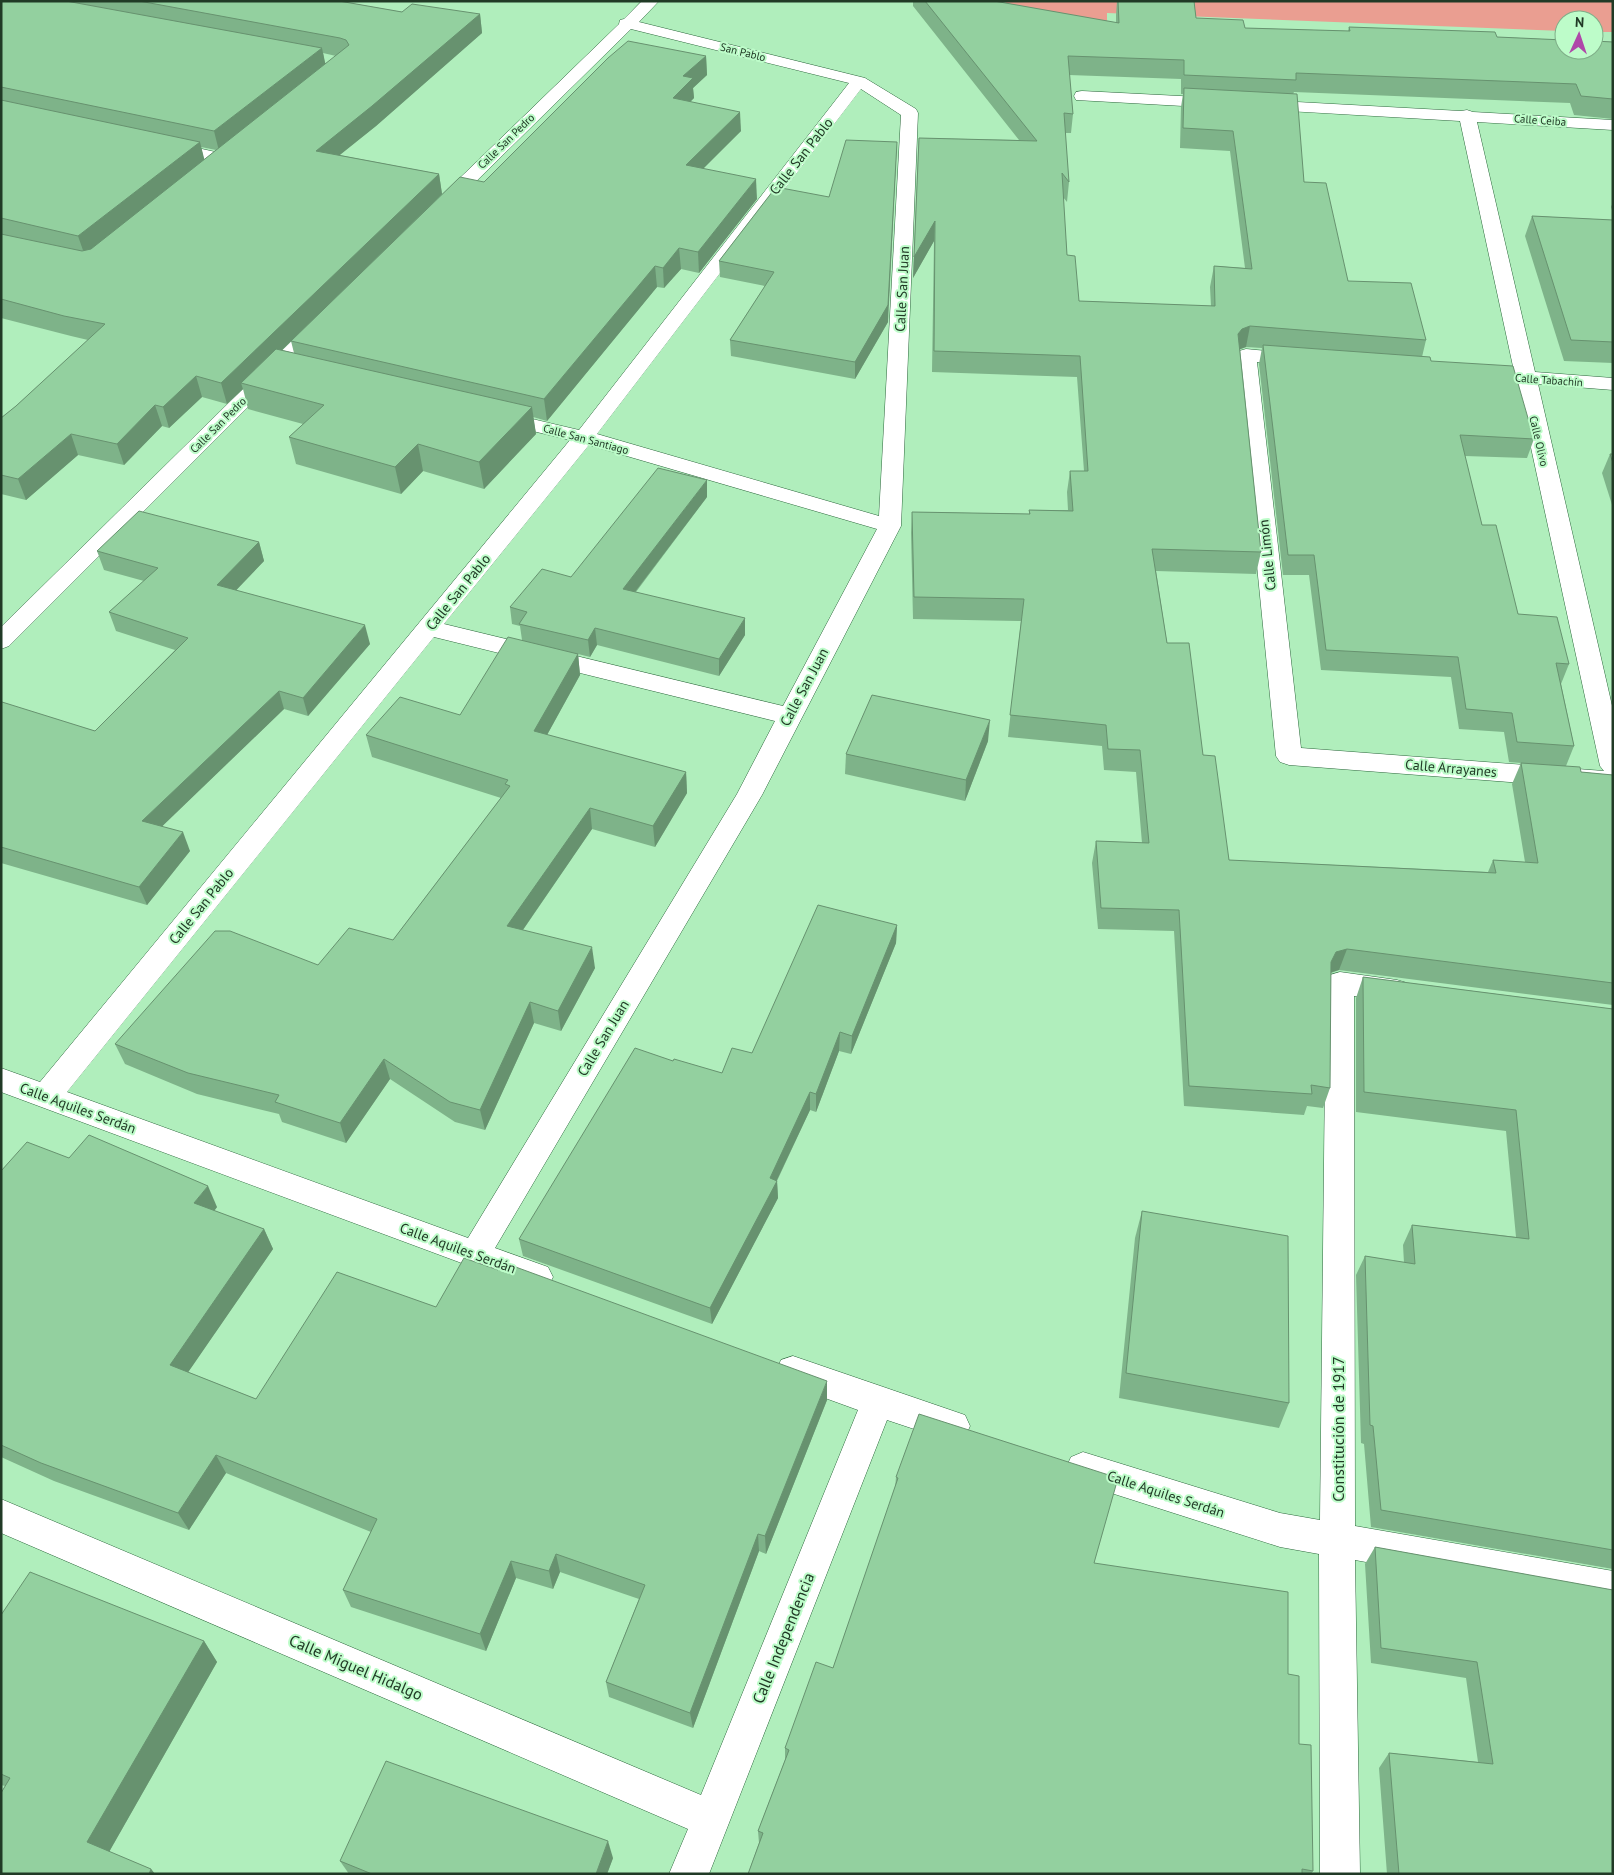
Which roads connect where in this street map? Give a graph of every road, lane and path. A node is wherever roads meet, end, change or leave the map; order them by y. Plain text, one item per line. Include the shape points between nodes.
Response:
1 (651, 1) edge
2 (626, 24) junction
3 (859, 81) junction
4 (1082, 96) dead end
5 (1467, 115) junction
6 (1613, 124) edge
7 (146, 142) edge
8 (238, 147) edge
9 (223, 159) junction
10 (208, 170) edge
11 (427, 219) edge
12 (335, 310) edge
13 (1323, 362) edge
14 (1458, 373) edge
15 (1525, 378) junction
16 (1613, 384) edge
17 (479, 413) edge
18 (584, 437) junction
19 (890, 526) junction
20 (429, 628) junction
21 (1, 641) edge
22 (788, 716) junction
23 (1289, 756) joint
24 (1613, 766) edge
25 (1613, 781) edge
26 (1418, 993) edge
27 (1, 1080) edge
28 (46, 1096) junction
29 (474, 1254) junction
30 (566, 1288) edge
31 (768, 1362) edge
32 (878, 1402) junction
33 (981, 1435) edge
34 (1056, 1459) edge
35 (1, 1516) edge
36 (1337, 1540) junction
37 (1613, 1589) edge
38 (711, 1819) junction
39 (689, 1874) edge
40 (1340, 1874) edge

1 - 2 street, Calle San Pedro
2 - 3 street, San Pablo
2 - 11 street, Calle San Pedro
3 - 18 street, Calle San Pablo
3 - 19 street, Calle San Juan via 910,113
4 - 5 street, Calle Ceiba
5 - 6 street, Calle Ceiba
5 - 15 street, Calle Olivo
7 - 9 street
8 - 9 street
9 - 10 street
12 - 21 street, Calle San Pedro via 287,368
13 - 23 street, Calle Limón via 1246,355
14 - 15 street, Calle Tabachín
15 - 16 street, Calle Tabachín
15 - 24 street, Calle Olivo
17 - 18 street, Calle San Santiago
18 - 19 street, Calle San Santiago
18 - 20 street, Calle San Pablo
19 - 22 street, Calle San Juan
20 - 22 street
20 - 28 street, Calle San Pablo
22 - 29 street, Calle San Juan via 749,795
23 - 25 street, Calle Arrayanes
26 - 36 street, Constitución de 1917 via 1340,983
27 - 28 street, Calle Aquiles Serdán
28 - 29 street, Calle Aquiles Serdán
29 - 30 street, Calle Aquiles Serdán
31 - 32 street
32 - 33 street
32 - 38 street, Calle Independencia
34 - 36 street, Calle Aquiles Serdán via 1280,1530
35 - 38 street, Calle Miguel Hidalgo
36 - 37 street, Calle Aquiles Serdán
36 - 40 street, Constitución de 1917
38 - 39 street, Calle Independencia

